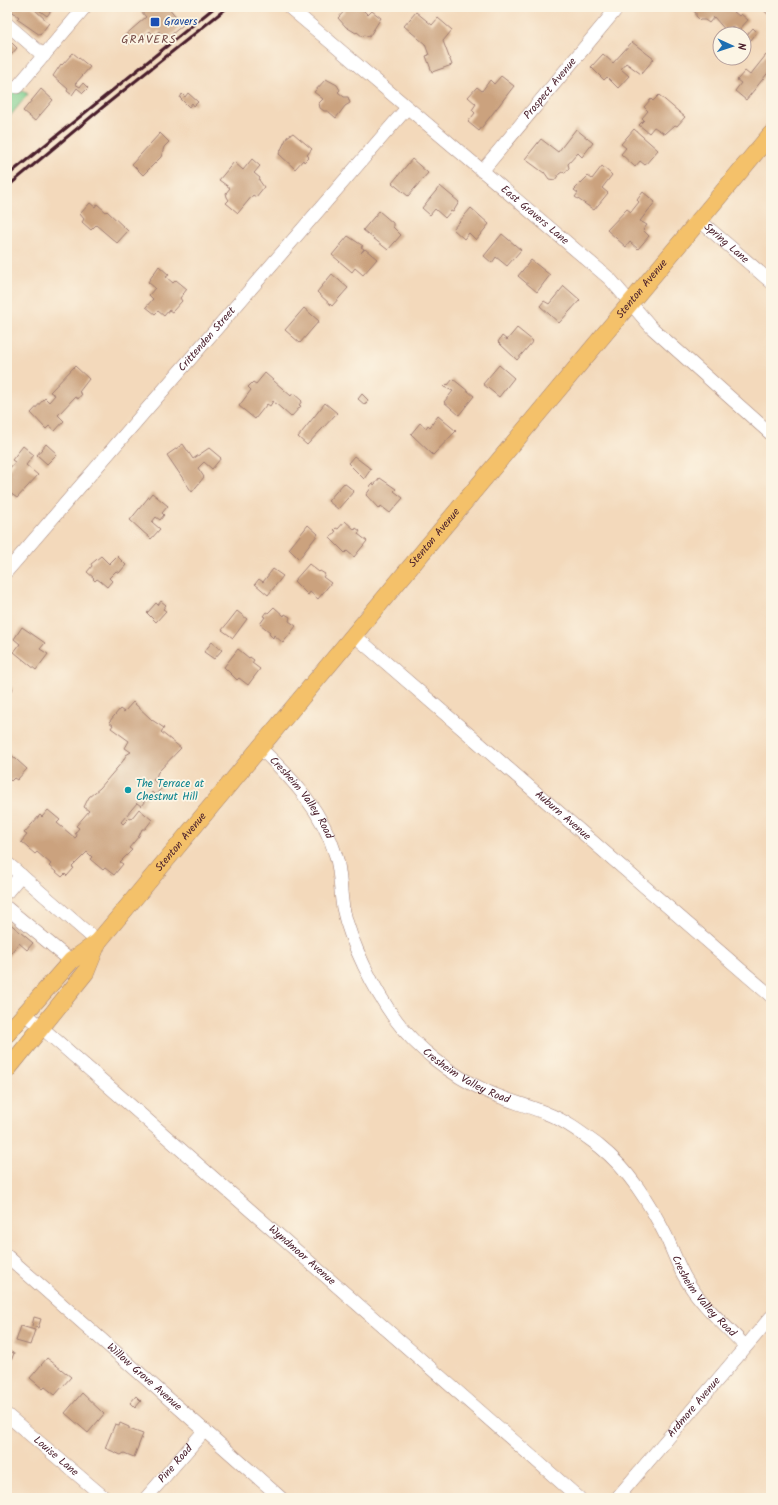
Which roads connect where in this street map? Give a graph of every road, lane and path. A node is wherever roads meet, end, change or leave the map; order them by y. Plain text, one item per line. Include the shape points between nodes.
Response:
1 (85, 7) edge
2 (289, 7) edge
3 (618, 7) edge
4 (7, 24) edge
5 (44, 56) junction
6 (17, 87) dead end
7 (407, 108) junction
8 (771, 134) edge
9 (482, 171) junction
10 (699, 220) junction
11 (771, 282) edge
12 (631, 303) junction
13 (771, 434) edge
14 (8, 568) edge
15 (354, 635) junction
16 (260, 748) junction
17 (7, 863) edge
18 (20, 875) junction
19 (7, 892) edge
20 (7, 908) edge
21 (98, 942) junction
22 (71, 961) junction
23 (771, 996) edge
24 (26, 1013) junction
25 (43, 1027) junction
26 (8, 1031) edge
27 (7, 1070) edge
28 (7, 1256) edge
29 (771, 1317) edge
30 (745, 1346) junction
31 (7, 1415) edge
32 (205, 1430) junction
33 (105, 1498) edge
34 (146, 1498) edge
35 (281, 1498) edge
36 (579, 1498) edge
37 (617, 1498) edge

1 - 5 street
2 - 7 street, East Gravers Lane
3 - 9 street, Prospect Avenue
4 - 5 street
5 - 6 street
7 - 9 street, East Gravers Lane
7 - 14 street, Crittenden Street
8 - 10 main road, Stenton Avenue
9 - 12 street, East Gravers Lane via 610,280
10 - 11 street, Spring Lane
10 - 12 main road, Stenton Avenue
12 - 13 street, East Gravers Lane via 652,328
12 - 15 main road, Stenton Avenue
15 - 16 main road, Stenton Avenue
15 - 23 street, Auburn Avenue
16 - 21 main road, Stenton Avenue
16 - 30 street, Cresheim Valley Road via 302,790 319,816 336,856 344,909 353,938 377,990 398,1022 449,1070 484,1090 550,1114 599,1146 633,1180 643,1195 666,1236 685,1278
17 - 18 street
18 - 19 street
18 - 21 street
20 - 22 street
21 - 22 main road, Stenton Avenue
21 - 25 main road, Stenton Avenue via 86,972
22 - 24 main road, Stenton Avenue
24 - 25 street, Wyndmoor Avenue
24 - 26 main road, Stenton Avenue
25 - 27 main road, Stenton Avenue
25 - 36 street, Wyndmoor Avenue
28 - 32 street, Willow Grove Avenue
29 - 30 street, Ardmore Avenue
30 - 37 street, Ardmore Avenue
31 - 33 street, Louise Lane
32 - 34 street, Pine Road
32 - 35 street, Willow Grove Avenue

